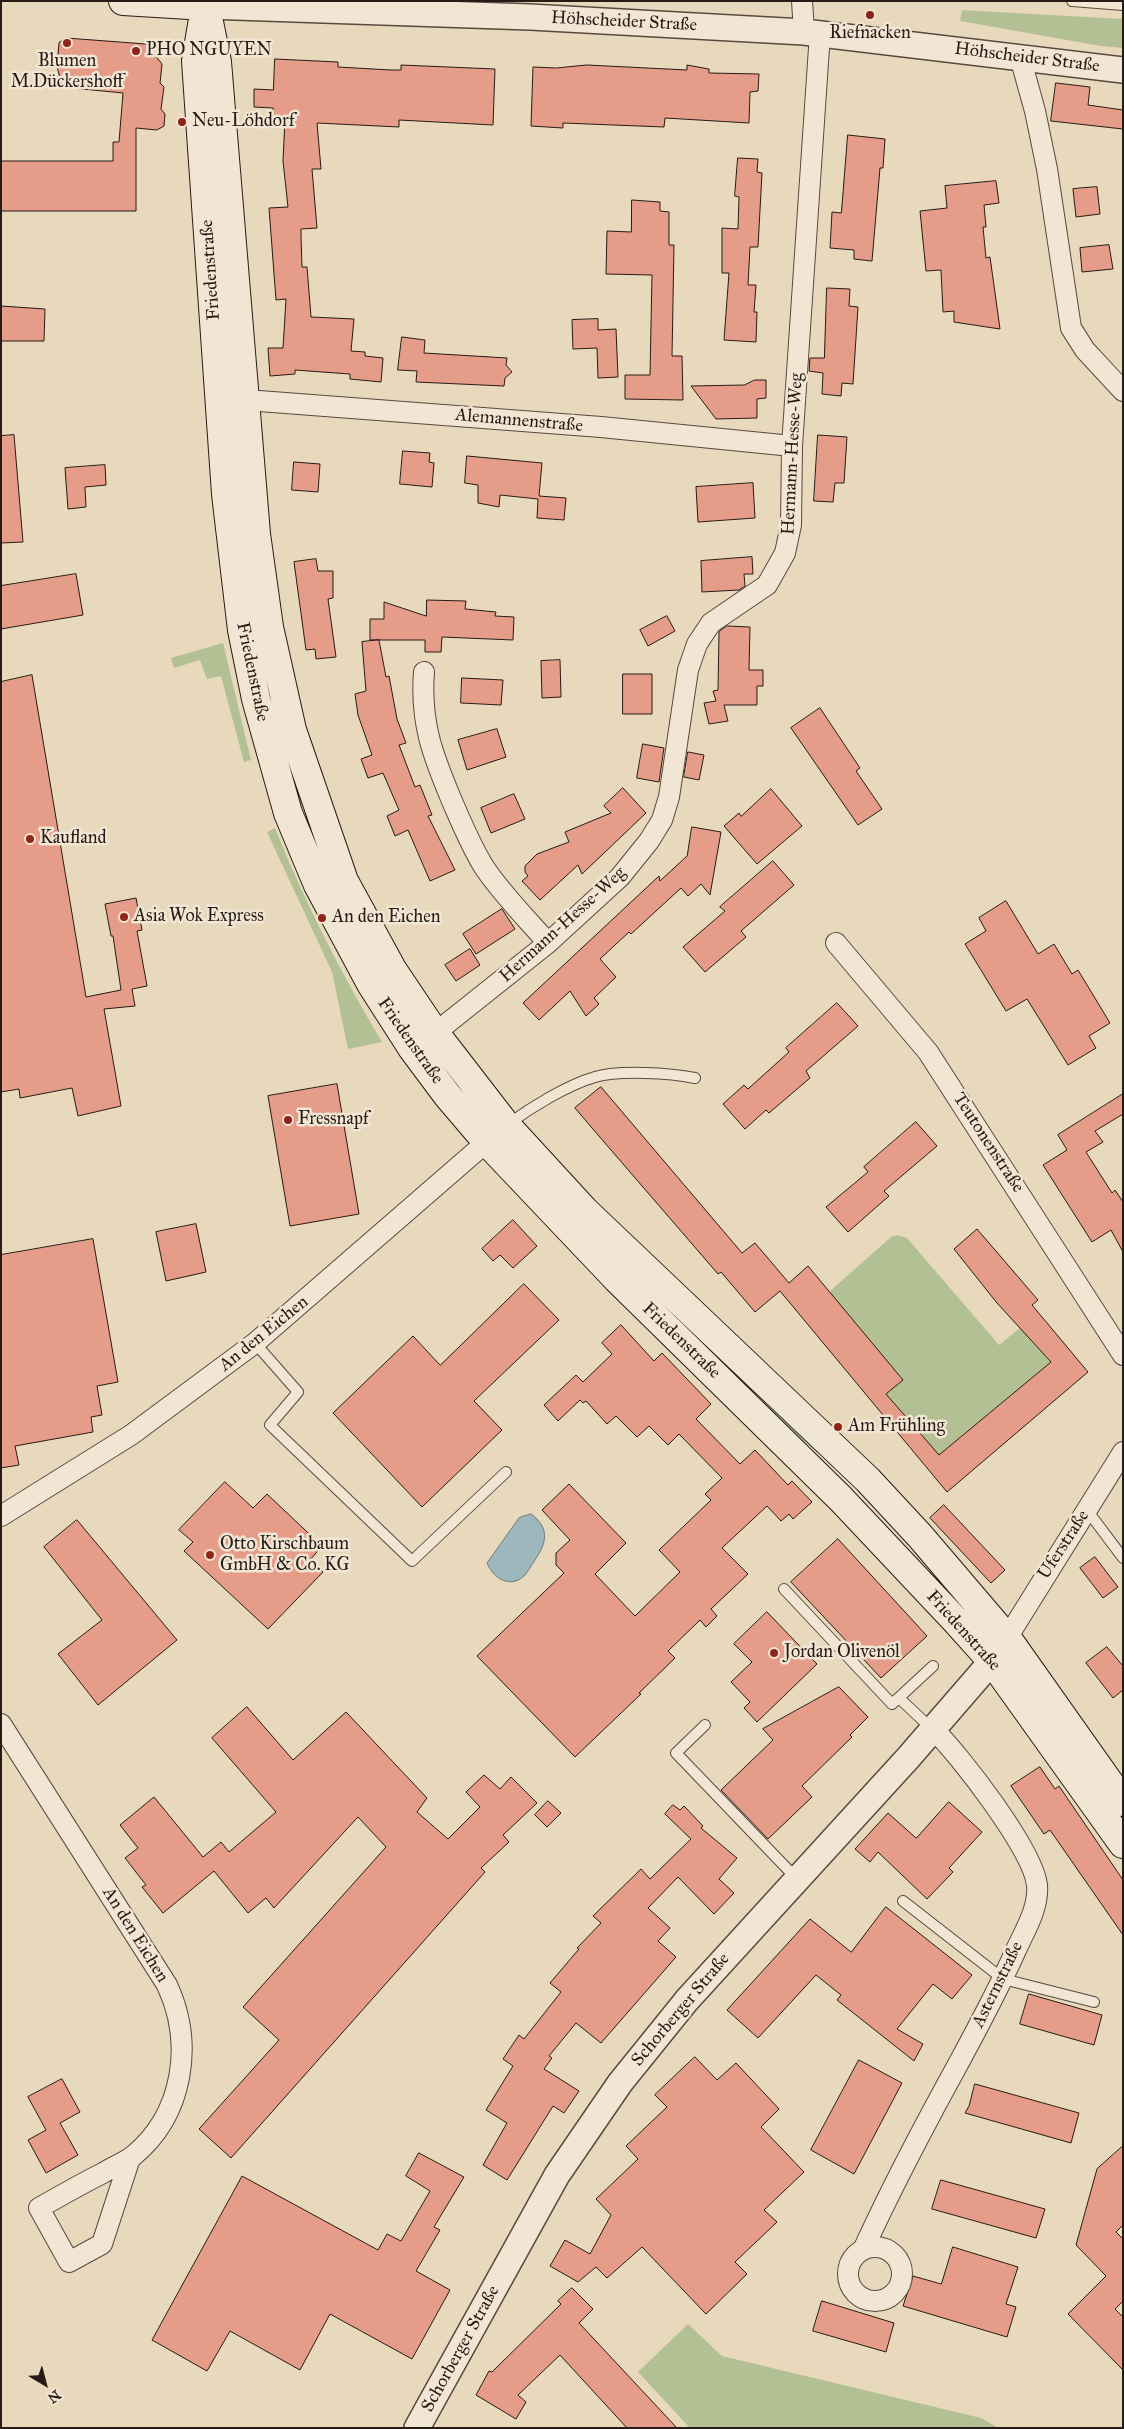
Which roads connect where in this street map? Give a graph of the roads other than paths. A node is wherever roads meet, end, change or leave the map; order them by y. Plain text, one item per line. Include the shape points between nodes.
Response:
1 (123, 1) edge
2 (802, 1) edge
3 (1072, 1) edge
4 (206, 3) edge
5 (1123, 5) edge
6 (812, 32) junction
7 (1020, 57) junction
8 (1123, 70) edge
9 (1123, 391) edge
10 (246, 400) junction
11 (792, 446) junction
12 (424, 672) dead end
13 (548, 943) junction
14 (836, 943) dead end
15 (435, 1033) junction
16 (695, 1078) dead end
17 (496, 1134) junction
18 (255, 1342) junction
19 (1123, 1355) edge
20 (1123, 1452) edge
21 (506, 1472) dead end
22 (1087, 1510) junction
23 (1, 1516) edge
24 (1123, 1558) edge
25 (784, 1589) dead end
26 (1007, 1638) junction
27 (992, 1661) junction
28 (932, 1666) dead end
29 (899, 1698) junction
30 (1, 1724) edge
31 (705, 1724) dead end
32 (933, 1729) junction
33 (1123, 1802) edge
34 (1123, 1844) edge
35 (797, 1879) junction
36 (903, 1901) dead end
37 (1003, 1979) junction
38 (1094, 2002) dead end
39 (130, 2158) junction
40 (863, 2250) dead end
41 (418, 2428) edge

1 - 4 main road, Höhscheider Straße
2 - 6 street, Hermann-Hesse-Weg
3 - 5 lane
4 - 6 street, Höhscheider Straße via 525,12
4 - 10 main road, Friedenstraße via 217,62
4 - 17 main road, Friedenstraße via 196,61 226,494 242,630 256,699 288,814 318,885 371,984 447,1095
6 - 7 street, Höhscheider Straße
6 - 11 street, Hermann-Hesse-Weg
7 - 8 street, Höhscheider Straße
7 - 9 street via 1047,169 1071,328 1085,350
10 - 11 street, Alemannenstraße
10 - 15 main road, Friedenstraße via 256,534 269,626 292,730 344,881 392,969
11 - 13 street, Hermann-Hesse-Weg via 791,525 785,553 767,585 711,623 697,644 688,670 669,797 662,820 620,877
12 - 13 street via 423,713 431,750 468,838 494,881
13 - 15 street, Hermann-Hesse-Weg
14 - 19 street, Teutonenstraße via 928,1052
15 - 17 main road, Friedenstraße
16 - 17 lane via 665,1073 596,1077 525,1111
17 - 18 street, An den Eichen
17 - 26 main road, Friedenstraße via 584,1210 868,1480 969,1591
17 - 27 main road, Friedenstraße via 617,1279 841,1499
18 - 21 lane via 298,1392 270,1425 412,1561
18 - 23 street, An den Eichen via 131,1435
20 - 22 street, Uferstraße
22 - 24 lane
22 - 26 street, Uferstraße
25 - 29 lane via 892,1704
26 - 27 street, Schorberger Straße
26 - 33 main road, Friedenstraße
27 - 32 street, Schorberger Straße
27 - 34 main road, Friedenstraße
28 - 29 lane
29 - 32 lane
30 - 39 street, An den Eichen via 155,1964 173,1998 183,2059 174,2098 152,2136
31 - 35 lane via 676,1753
32 - 35 street, Schorberger Straße
32 - 37 street, Asternstraße via 979,1783 1034,1873 1035,1905
35 - 41 street, Schorberger Straße via 687,2000 620,2083 557,2176
36 - 37 lane
37 - 38 lane
37 - 40 street, Asternstraße
39 - 39 street, An den Eichen via 39,2208 69,2262 102,2244

